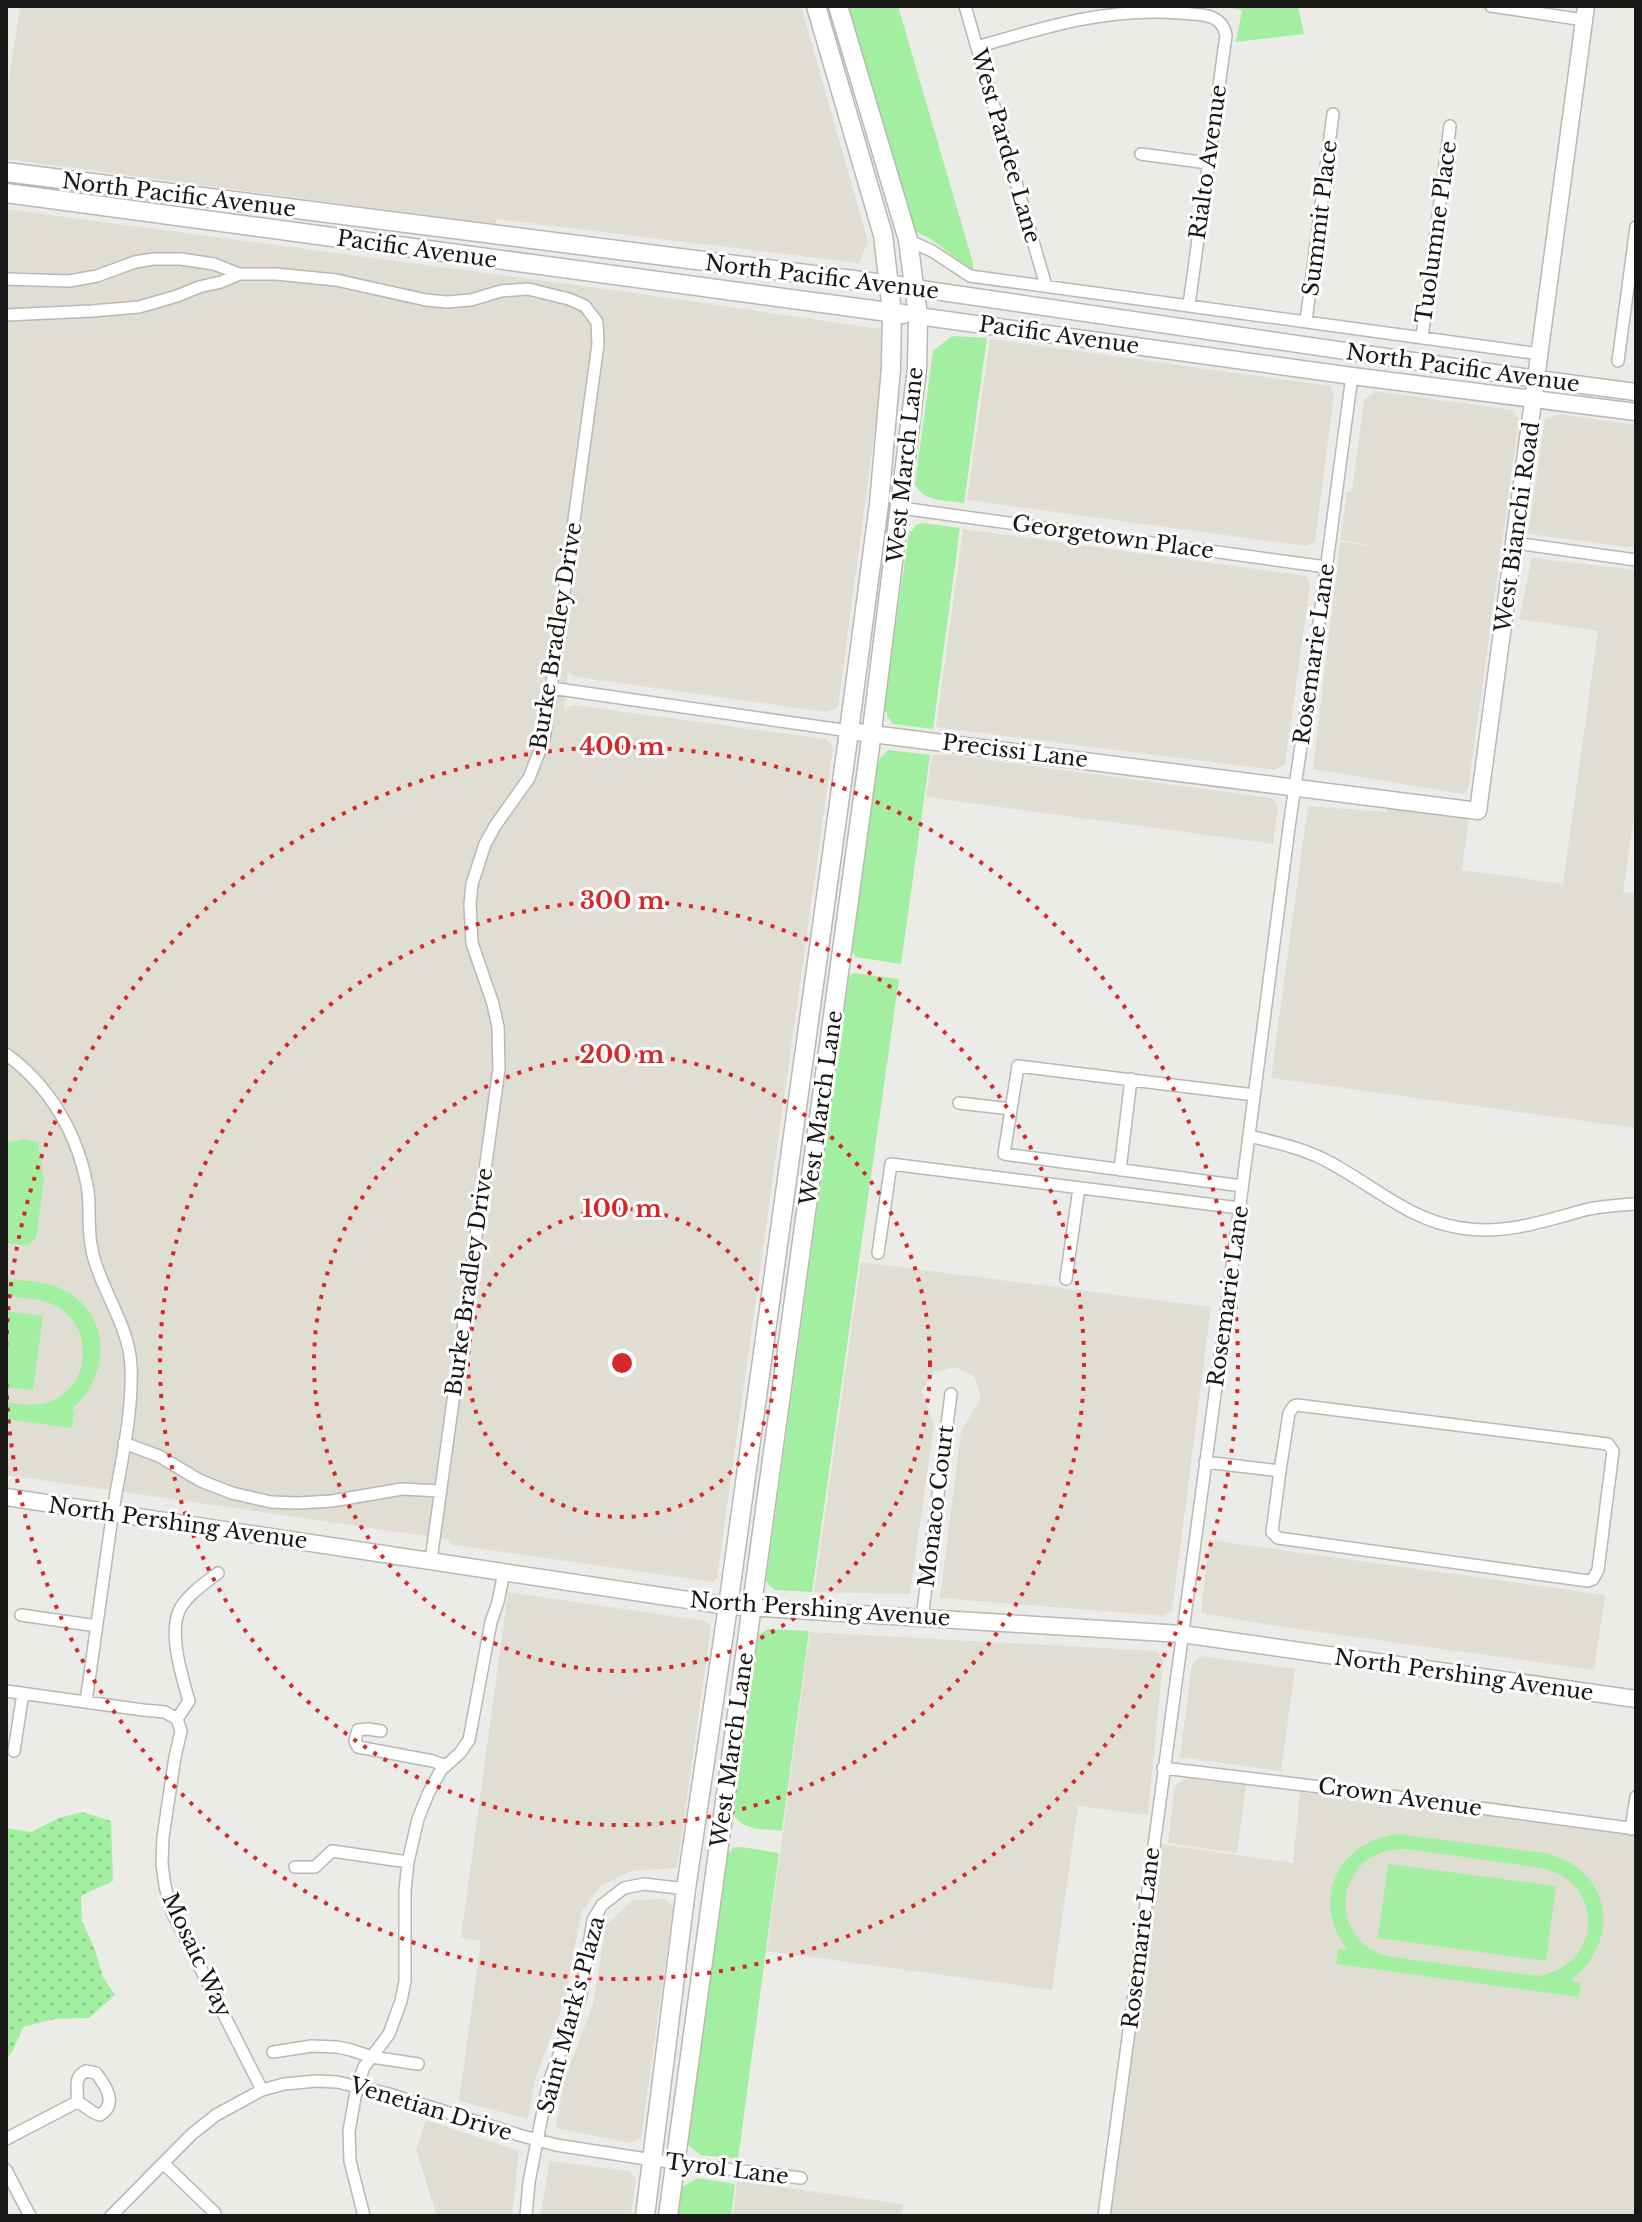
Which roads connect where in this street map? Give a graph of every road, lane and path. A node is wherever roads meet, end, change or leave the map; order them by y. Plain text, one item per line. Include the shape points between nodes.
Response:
1 (816, 6) edge
2 (838, 6) edge
3 (965, 6) edge
4 (1491, 6) edge
5 (1585, 13) edge
6 (977, 47) junction
7 (1333, 114) dead end
8 (1450, 126) dead end
9 (1141, 154) dead end
10 (1208, 163) junction
11 (6, 172) edge
12 (6, 193) edge
13 (387, 220) junction
14 (1636, 227) edge
15 (281, 230) junction
16 (908, 240) junction
17 (239, 274) junction
18 (6, 279) edge
19 (890, 285) junction
20 (1046, 286) junction
21 (914, 288) junction
22 (1189, 305) junction
23 (892, 312) junction
24 (6, 315) edge
25 (918, 316) junction
26 (1306, 321) junction
27 (1422, 337) junction
28 (1540, 354) junction
29 (1405, 360) junction
30 (1618, 361) dead end
31 (1352, 376) junction
32 (1537, 379) junction
33 (1636, 392) edge
34 (1535, 399) junction
35 (1636, 412) edge
36 (901, 508) junction
37 (1515, 543) junction
38 (1636, 560) edge
39 (1326, 567) junction
40 (551, 688) junction
41 (849, 731) junction
42 (872, 734) junction
43 (1295, 787) junction
44 (1478, 811) joint
45 (6, 1054) edge
46 (1131, 1079) junction
47 (1254, 1095) junction
48 (959, 1103) dead end
49 (1011, 1109) junction
50 (1249, 1136) junction
51 (1120, 1170) junction
52 (1242, 1186) junction
53 (1079, 1188) junction
54 (1636, 1204) edge
55 (1239, 1208) junction
56 (878, 1253) dead end
57 (1066, 1279) dead end
58 (951, 1394) dead end
59 (124, 1443) junction
60 (1205, 1462) junction
61 (1280, 1471) junction
62 (441, 1491) junction
63 (6, 1497) edge
64 (113, 1513) junction
65 (431, 1560) junction
66 (504, 1572) junction
67 (218, 1573) dead end
68 (728, 1606) junction
69 (753, 1609) junction
70 (21, 1615) dead end
71 (922, 1618) junction
72 (97, 1626) junction
73 (1182, 1634) junction
74 (6, 1691) edge
75 (23, 1693) junction
76 (1636, 1699) edge
77 (86, 1702) junction
78 (177, 1719) junction
79 (381, 1731) dead end
80 (14, 1751) dead end
81 (446, 1766) junction
82 (1163, 1768) junction
83 (1636, 1797) edge
84 (1634, 1829) edge
85 (408, 1862) junction
86 (295, 1867) dead end
87 (686, 1889) junction
88 (273, 2052) dead end
89 (372, 2057) junction
90 (418, 2064) dead end
91 (357, 2086) junction
92 (262, 2090) junction
93 (77, 2102) dead end
94 (6, 2139) edge
95 (539, 2141) junction
96 (653, 2160) junction
97 (163, 2163) junction
98 (675, 2163) junction
99 (6, 2170) edge
100 (801, 2178) dead end
101 (215, 2213) dead end
102 (30, 2216) edge
103 (111, 2216) edge
104 (364, 2216) edge
105 (526, 2216) edge
106 (645, 2216) edge
107 (668, 2216) edge
108 (1104, 2216) edge

1 - 19 main road, West March Lane via 883,235
2 - 16 main road, West March Lane
3 - 6 street, West Pardee Lane
4 - 5 street
5 - 28 main road, West Bianchi Road
6 - 10 street, Rialto Avenue via 1108,14 1154,11 1219,21 1226,35
6 - 20 street, West Pardee Lane
7 - 26 street, Summit Place
8 - 27 street, Tuolumne Place
9 - 10 street
10 - 22 street, Rialto Avenue
11 - 13 main road, North Pacific Avenue
12 - 15 main road, Pacific Avenue
13 - 15 main road via 366,234 292,225
13 - 19 main road, North Pacific Avenue
14 - 30 street
15 - 23 main road, Pacific Avenue
16 - 20 street via 970,276
16 - 21 main road, West March Lane
17 - 18 street, Burke Bradley Drive via 214,264 153,259 85,279
17 - 24 street, Burke Bradley Drive via 139,307
17 - 40 street, Burke Bradley Drive via 336,280 447,302 528,289 569,299 593,315 598,344
19 - 21 main road, North Pacific Avenue
19 - 23 main road, West March Lane
20 - 22 street
21 - 25 main road, West March Lane
21 - 29 main road, North Pacific Avenue
22 - 26 street
23 - 25 main road, Pacific Avenue
23 - 41 main road, West March Lane via 879,504
25 - 31 main road, Pacific Avenue
25 - 36 main road, West March Lane
26 - 27 street
27 - 28 street
28 - 32 main road, West Bianchi Road
29 - 31 main road via 1360,367
29 - 32 main road, North Pacific Avenue
31 - 34 main road, Pacific Avenue
31 - 39 street, Rosemarie Lane
32 - 33 main road, North Pacific Avenue
32 - 34 main road, West Bianchi Road
34 - 35 main road, Pacific Avenue
34 - 37 main road, West Bianchi Road
36 - 39 street, Georgetown Place
36 - 42 main road, West March Lane
37 - 38 street
37 - 44 main road, West Bianchi Road
39 - 43 street, Rosemarie Lane
40 - 41 street, Precissi Lane
40 - 62 street, Burke Bradley Drive via 538,759 485,844 472,884 472,943 498,1027 499,1069
41 - 42 main road, Precissi Lane
41 - 68 main road, West March Lane
42 - 43 main road, Precissi Lane
42 - 69 main road, West March Lane
43 - 44 main road, Precissi Lane
43 - 47 street, Rosemarie Lane
45 - 59 street via 44,1089 77,1147 98,1274 130,1356
46 - 47 street
46 - 49 street via 1018,1066
46 - 51 street
47 - 50 street, Rosemarie Lane
48 - 49 street
49 - 51 street via 1004,1154
50 - 52 street, Rosemarie Lane
50 - 54 street via 1324,1160 1421,1218 1461,1228 1503,1230 1604,1206
51 - 52 street
52 - 55 street, Rosemarie Lane
53 - 55 street
53 - 56 street via 891,1164
53 - 57 street
55 - 60 street, Rosemarie Lane
58 - 71 street, Monaco Court
59 - 62 street via 201,1481 271,1502 332,1501 402,1489
59 - 64 street
60 - 61 street
60 - 73 street, Rosemarie Lane
61 - 61 street via 1272,1532 1278,1538 1588,1581 1598,1570 1613,1451 1608,1444 1297,1405 1289,1413
62 - 65 street, Burke Bradley Drive
63 - 64 main road, North Pershing Avenue
64 - 65 main road, North Pershing Avenue
64 - 72 street
65 - 66 main road, North Pershing Avenue
66 - 68 main road, North Pershing Avenue
66 - 81 street via 469,1740
67 - 78 street, Mosaic Way via 194,1592 175,1621 189,1701
68 - 69 main road, North Pershing Avenue
68 - 87 main road, West March Lane
69 - 71 main road, North Pershing Avenue
69 - 98 main road, West March Lane
70 - 72 street
71 - 73 main road, North Pershing Avenue
72 - 77 street
73 - 76 main road, North Pershing Avenue
73 - 82 street, Rosemarie Lane
74 - 75 street
75 - 77 street
75 - 80 street
77 - 78 street via 165,1712
78 - 92 street, Mosaic Way via 181,1731 163,1837 165,1886 172,1912
79 - 81 street via 358,1730 358,1747
81 - 85 street via 418,1819
82 - 84 street, Crown Avenue
82 - 108 street, Rosemarie Lane
83 - 84 street
85 - 86 street via 332,1851 315,1867
85 - 89 street via 405,1981 389,2034
87 - 95 street, Saint Mark's Plaza via 634,1885 616,1893 598,1911 581,1995 548,2085
87 - 96 main road, West March Lane
88 - 89 street via 337,2047
89 - 90 street
89 - 91 street
91 - 92 street, Venetian Drive via 317,2081
91 - 95 street, Venetian Drive
91 - 104 street via 350,2161
92 - 97 street, Venetian Drive via 216,2115
93 - 94 street
95 - 96 street, Venetian Drive
95 - 105 street, Saint Mark's Plaza
96 - 98 street, Tyrol Lane
96 - 106 main road, West March Lane
97 - 101 street
97 - 103 street, Venetian Drive
98 - 100 street, Tyrol Lane
98 - 107 main road, West March Lane
99 - 102 street

